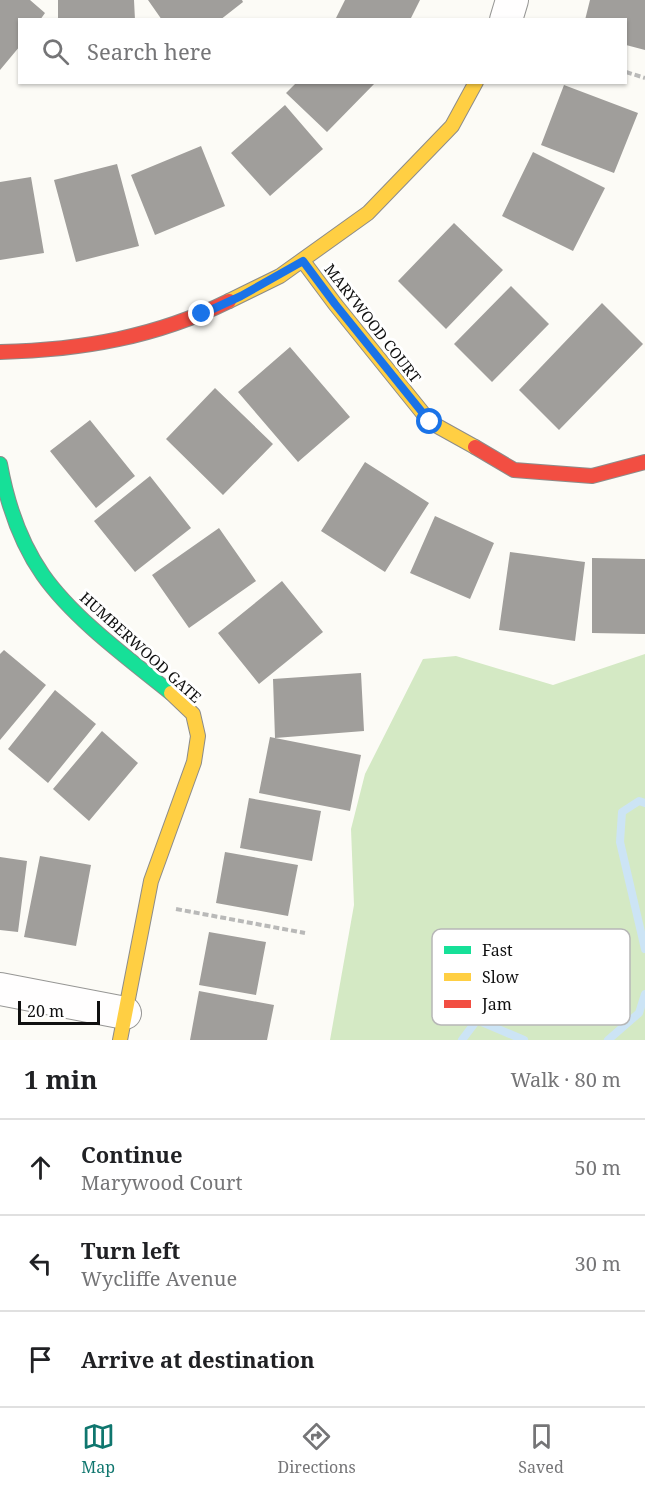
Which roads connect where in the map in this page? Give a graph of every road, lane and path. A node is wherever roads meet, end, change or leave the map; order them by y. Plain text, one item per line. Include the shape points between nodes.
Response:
1 (512, 0) edge
2 (507, 18) edge
3 (627, 72) edge
4 (645, 78) edge
5 (475, 84) edge
6 (303, 261) junction
7 (0, 352) edge
8 (645, 462) edge
9 (0, 464) edge
10 (182, 910) dead end
11 (305, 933) dead end
12 (0, 989) edge
13 (123, 1026) edge

1 - 2 street
3 - 4 path
5 - 6 street via 445,134 368,213
6 - 7 street via 202,314 148,332 79,347
6 - 8 street, MARYWOOD COURT via 430,422 514,470 592,476
9 - 13 street, HUMBERWOOD GATE via 14,517 32,557 53,589 78,615 182,702 193,714 198,735 194,762 151,881
10 - 11 path
12 - 13 street

